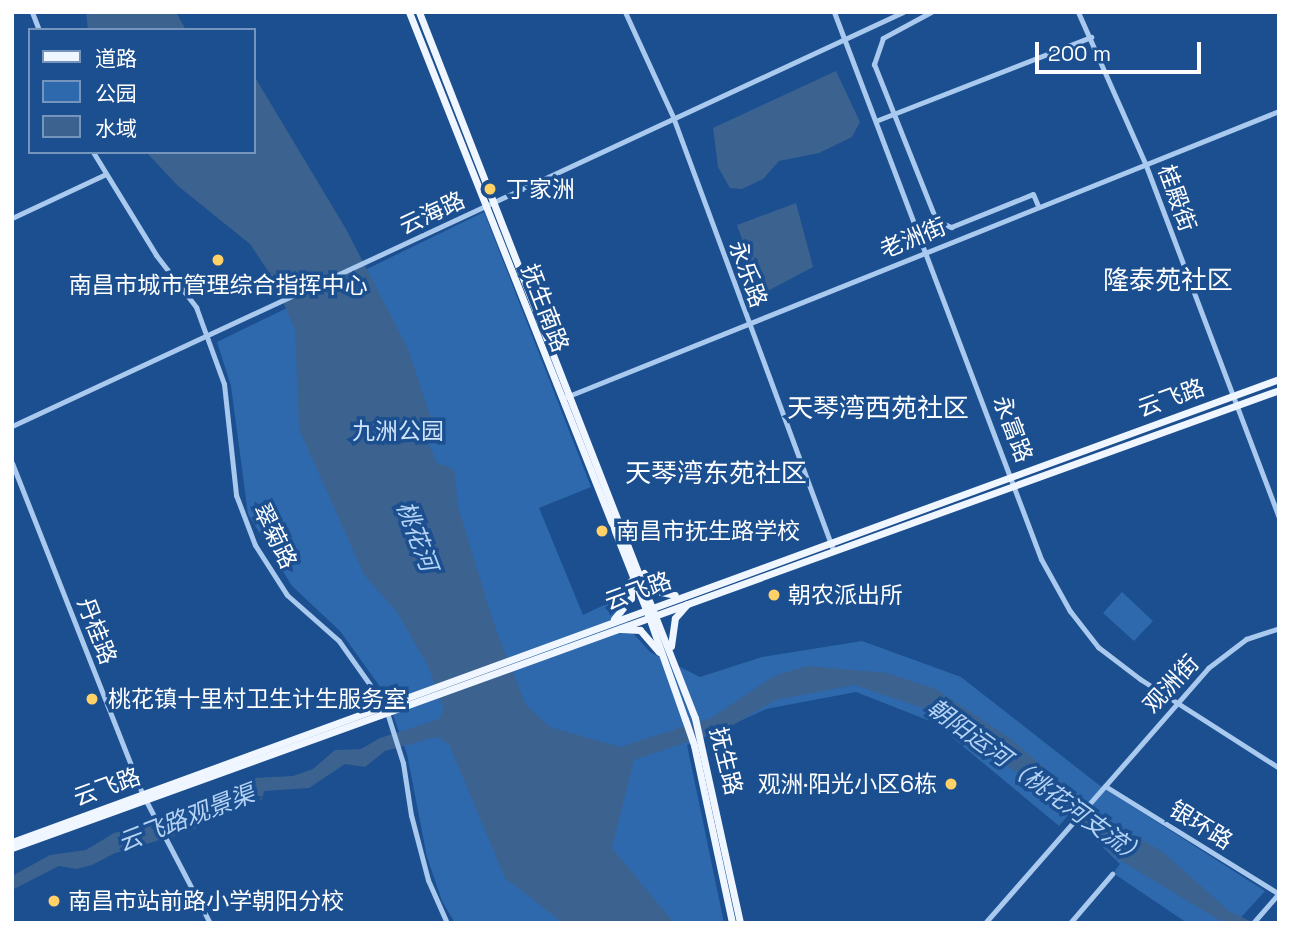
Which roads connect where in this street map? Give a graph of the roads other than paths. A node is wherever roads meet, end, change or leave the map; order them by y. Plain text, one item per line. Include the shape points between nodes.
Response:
1 (625, 12) edge
2 (834, 12) edge
3 (903, 12) edge
4 (931, 12) edge
5 (1078, 12) edge
6 (415, 13) edge
7 (1091, 37) junction
8 (847, 38) junction
9 (1279, 111) edge
10 (894, 114) junction
11 (673, 117) junction
12 (878, 120) junction
13 (94, 154) edge
14 (1145, 163) junction
15 (104, 175) junction
16 (494, 203) junction
17 (1038, 206) junction
18 (485, 207) junction
19 (12, 218) edge
20 (927, 251) junction
21 (747, 323) junction
22 (207, 336) junction
23 (1279, 379) edge
24 (1279, 390) edge
25 (570, 395) junction
26 (1232, 396) junction
27 (561, 400) junction
28 (1235, 406) junction
29 (12, 426) edge
30 (12, 463) edge
31 (1013, 479) junction
32 (1279, 518) edge
33 (831, 546) junction
34 (637, 564) junction
35 (628, 567) junction
36 (683, 595) junction
37 (691, 601) junction
38 (651, 611) junction
39 (611, 622) junction
40 (1279, 628) edge
41 (617, 629) junction
42 (671, 654) junction
43 (663, 657) junction
44 (431, 693) junction
45 (1177, 703) junction
46 (386, 709) junction
47 (698, 744) junction
48 (1279, 768) edge
49 (1105, 786) junction
50 (144, 797) junction
51 (12, 842) edge
52 (12, 848) edge
53 (1112, 874) dead end
54 (1279, 894) edge
55 (1254, 921) edge
56 (210, 923) edge
57 (447, 923) edge
58 (732, 923) edge
59 (740, 923) edge
60 (985, 923) edge
61 (1069, 923) edge

1 - 11 street, 永乐路
2 - 8 street, 永富路
3 - 8 street, 云海路
4 - 10 street via 883,38 874,64
5 - 7 street, 桂殿街
6 - 16 main road, 抚生南路
6 - 18 main road, 抚生南路
7 - 10 street
7 - 14 street, 桂殿街
8 - 11 street, 云海路
8 - 12 street, 永富路
9 - 14 street, 老洲街
10 - 12 street
10 - 17 street via 936,219 951,227 1033,194
11 - 16 street, 云海路
11 - 21 street, 永乐路
12 - 20 street, 永富路
13 - 15 street, 翠菊路
14 - 17 street, 老洲街
14 - 26 street, 桂殿街
15 - 19 street
15 - 22 street, 翠菊路 via 196,307
16 - 18 street, 云海路
16 - 25 main road, 抚生南路
17 - 20 street, 老洲街
18 - 22 street, 云海路
18 - 27 main road, 抚生南路
20 - 21 street, 老洲街
20 - 31 street, 永富路
21 - 25 street, 老洲街
21 - 33 street, 永乐路
22 - 29 street, 云海路
22 - 46 street, 翠菊路 via 224,384 236,495 254,545 287,595 338,641
23 - 26 main road, 云飞路
24 - 28 main road, 云飞路
25 - 27 street, 老洲街
25 - 34 main road, 抚生南路
26 - 28 street, 桂殿街
26 - 31 main road, 云飞路
27 - 35 main road, 抚生南路
28 - 31 main road, 云飞路
28 - 32 street, 桂殿街
30 - 50 street, 丹桂路
31 - 33 main road, 云飞路
31 - 45 street, 永富路 via 1041,559 1070,611 1098,647
33 - 36 main road, 云飞路
33 - 37 main road, 云飞路
34 - 36 main road via 661,592
34 - 38 main road, 抚生南路
35 - 38 main road, 抚生南路
35 - 39 main road via 631,598
36 - 38 main road, 云飞路
37 - 38 main road, 云飞路
37 - 42 main road via 675,618
38 - 39 main road, 云飞路
38 - 41 main road, 云飞路
38 - 42 main road, 抚生路
38 - 43 main road, 抚生路
39 - 44 main road, 云飞路
40 - 45 street, 观洲街 via 1246,639 1208,668
41 - 43 main road via 640,630
41 - 44 main road, 云飞路
42 - 47 main road, 抚生路 via 695,718
43 - 47 main road, 抚生路, bridge
44 - 46 main road, 云飞路
45 - 48 street, 永富路
45 - 49 street, 观洲街
46 - 50 main road, 云飞路
46 - 57 street, 翠菊路 via 403,763 418,841
47 - 58 main road, 抚生路
47 - 59 main road, 抚生路
49 - 54 street, 银环路
49 - 60 street, 观洲街
50 - 51 main road, 云飞路
50 - 52 main road, 云飞路
50 - 56 street, 丹桂路
53 - 61 street
54 - 55 street

